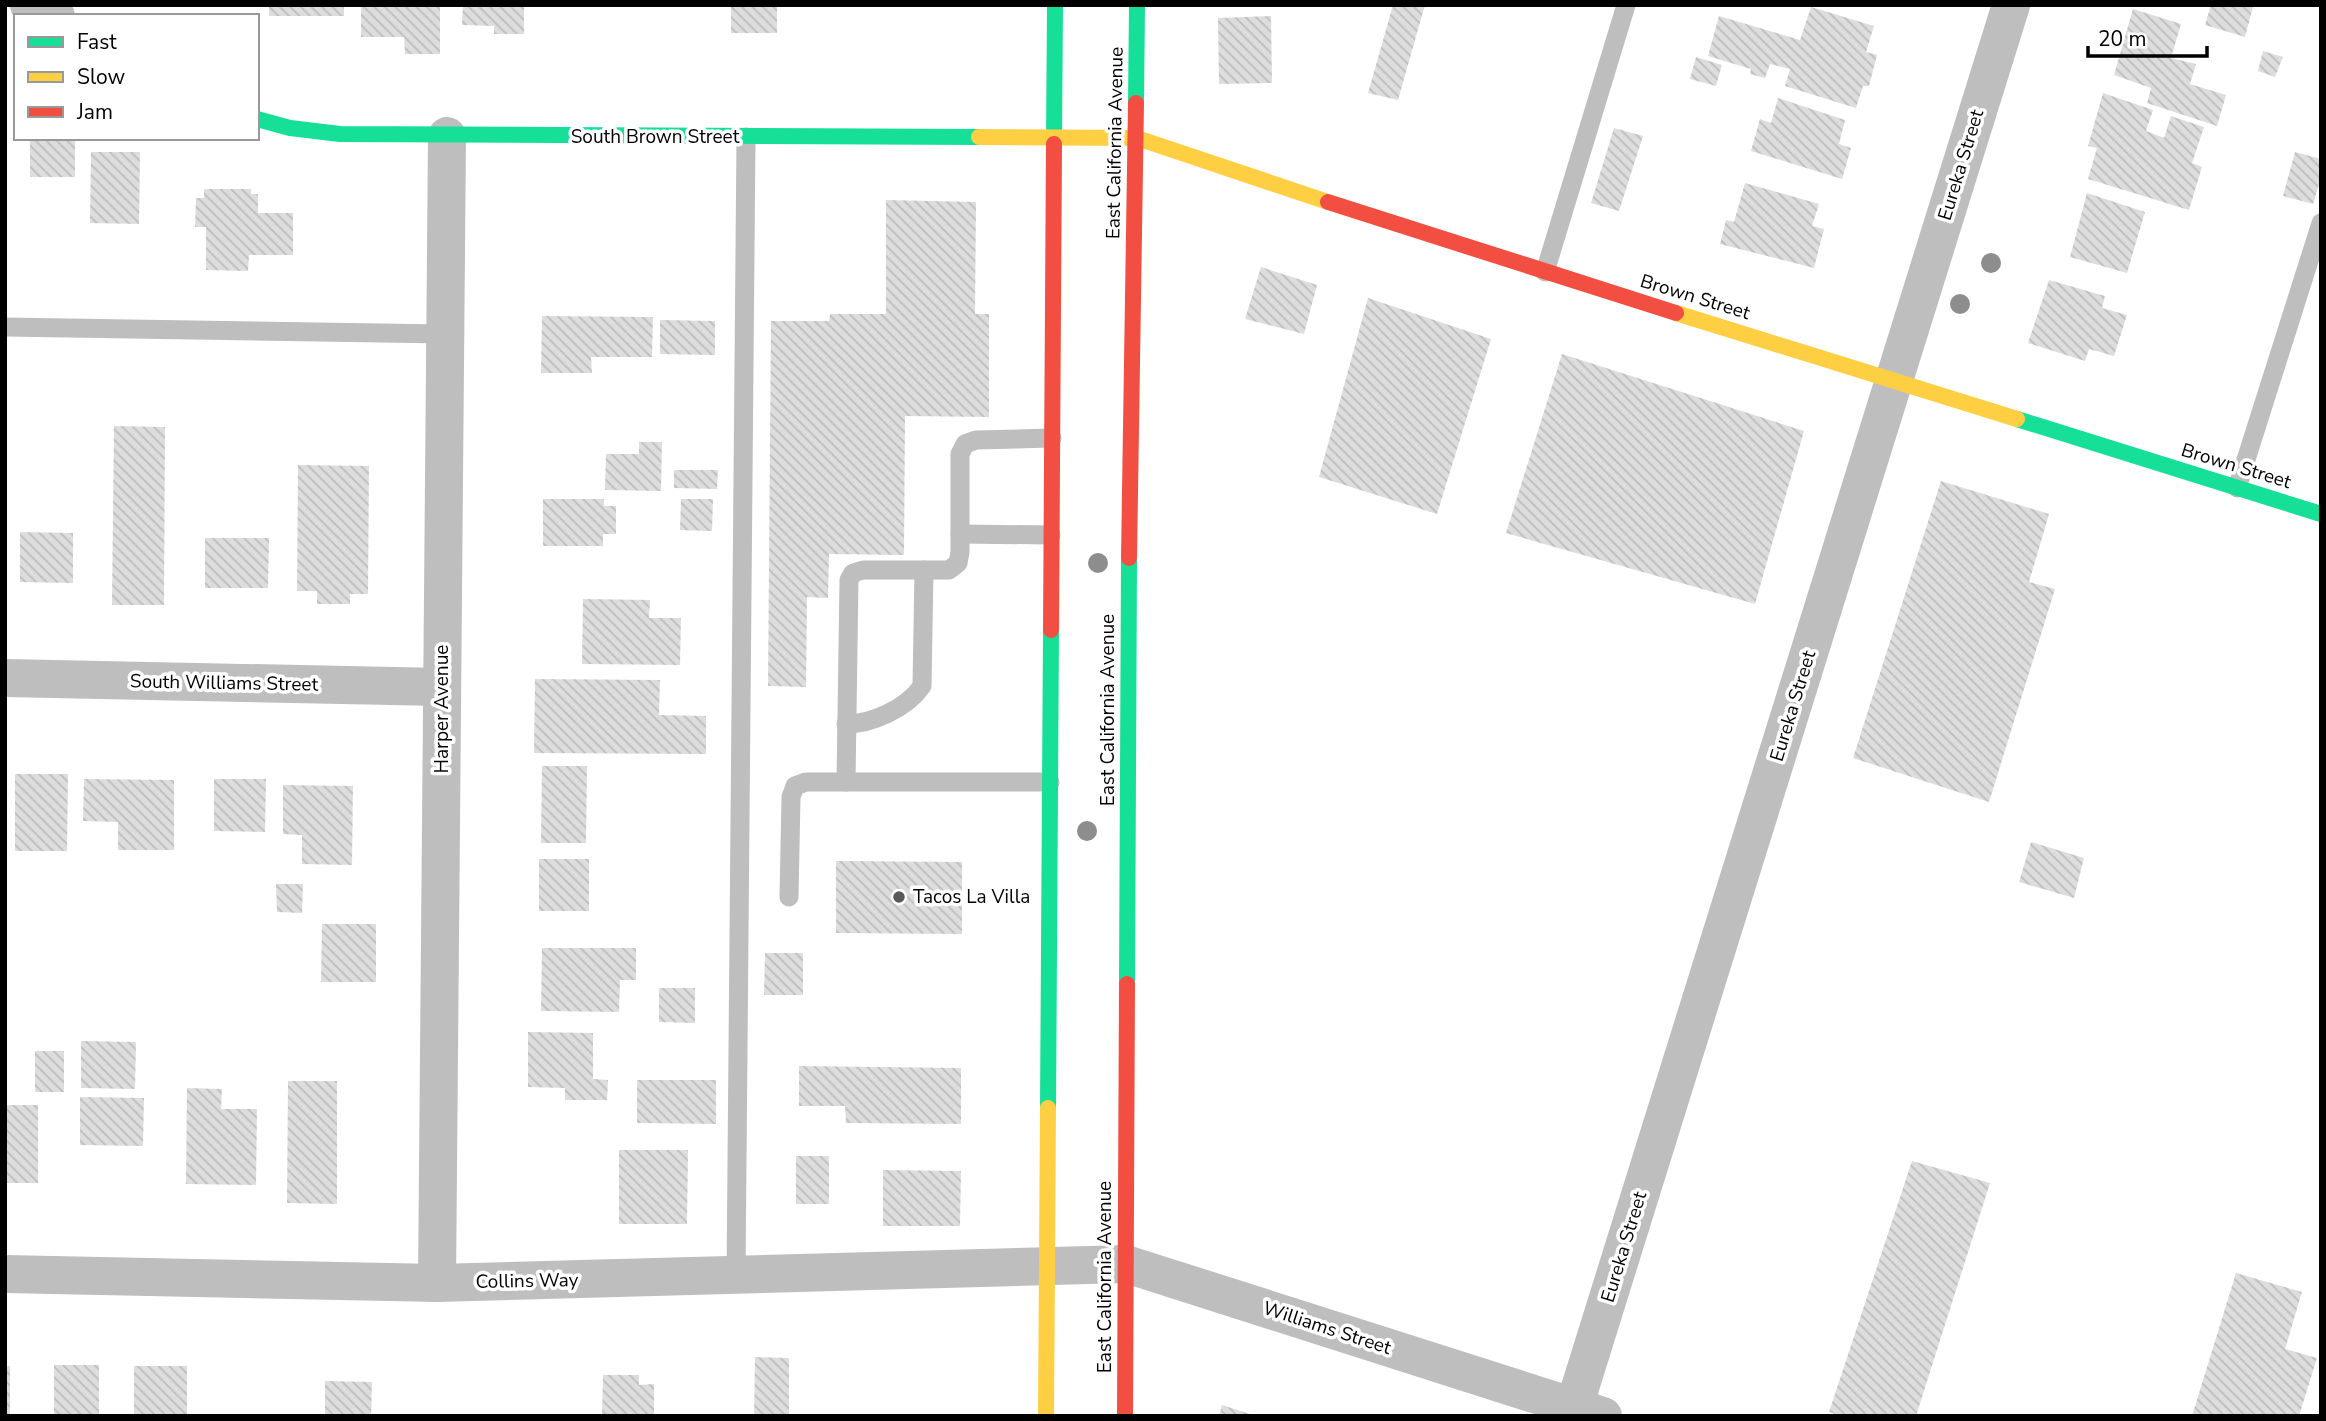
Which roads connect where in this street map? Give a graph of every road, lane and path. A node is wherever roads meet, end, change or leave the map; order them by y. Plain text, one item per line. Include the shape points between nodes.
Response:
1 (29, 5) edge
2 (1055, 5) edge
3 (1137, 5) edge
4 (1626, 5) edge
5 (2011, 5) edge
6 (51, 14) edge
7 (259, 120) edge
8 (447, 136) junction
9 (746, 137) junction
10 (1137, 138) junction
11 (1054, 139) junction
12 (2321, 223) edge
13 (1545, 272) junction
14 (5, 327) edge
15 (445, 334) junction
16 (1894, 381) junction
17 (1052, 438) junction
18 (2237, 488) junction
19 (2321, 514) edge
20 (960, 534) junction
21 (1051, 535) junction
22 (924, 570) junction
23 (5, 678) edge
24 (442, 687) junction
25 (846, 724) junction
26 (846, 782) junction
27 (1050, 782) junction
28 (789, 897) dead end
29 (1126, 1264) junction
30 (1048, 1268) junction
31 (5, 1274) edge
32 (736, 1276) junction
33 (437, 1283) junction
34 (1588, 1411) edge
35 (1046, 1416) edge
36 (1125, 1416) edge

1 - 6 street
2 - 11 main road
3 - 10 main road, East California Avenue
4 - 13 lane
5 - 16 street, Eureka Street
7 - 8 main road, South Brown Street via 340,134
8 - 9 main road, South Brown Street
8 - 15 street, Harper Avenue
9 - 11 main road, South Brown Street
9 - 32 lane
10 - 11 main road, Brown Street
10 - 13 main road, Brown Street
10 - 29 main road, East California Avenue via 1129,542
11 - 17 main road
12 - 18 lane
13 - 16 main road, Brown Street
14 - 15 lane
15 - 24 street, Harper Avenue
16 - 18 main road, Brown Street
16 - 34 street, Eureka Street
17 - 20 lane via 965,444 960,454
17 - 21 main road
18 - 19 main road, Brown Street
20 - 21 lane
20 - 22 lane via 958,563 949,570
21 - 27 main road
22 - 25 lane via 922,686 902,705 862,724
22 - 25 lane via 863,570 849,580
23 - 24 street, South Williams Street
24 - 33 street, Harper Avenue
25 - 26 lane
26 - 27 lane
26 - 28 lane via 795,786
27 - 30 main road
29 - 30 street, Williams Street
29 - 34 street, Williams Street
29 - 36 main road, East California Avenue
30 - 32 street, Collins Way
30 - 35 main road
31 - 33 street, Collins Way
32 - 33 street, Collins Way

